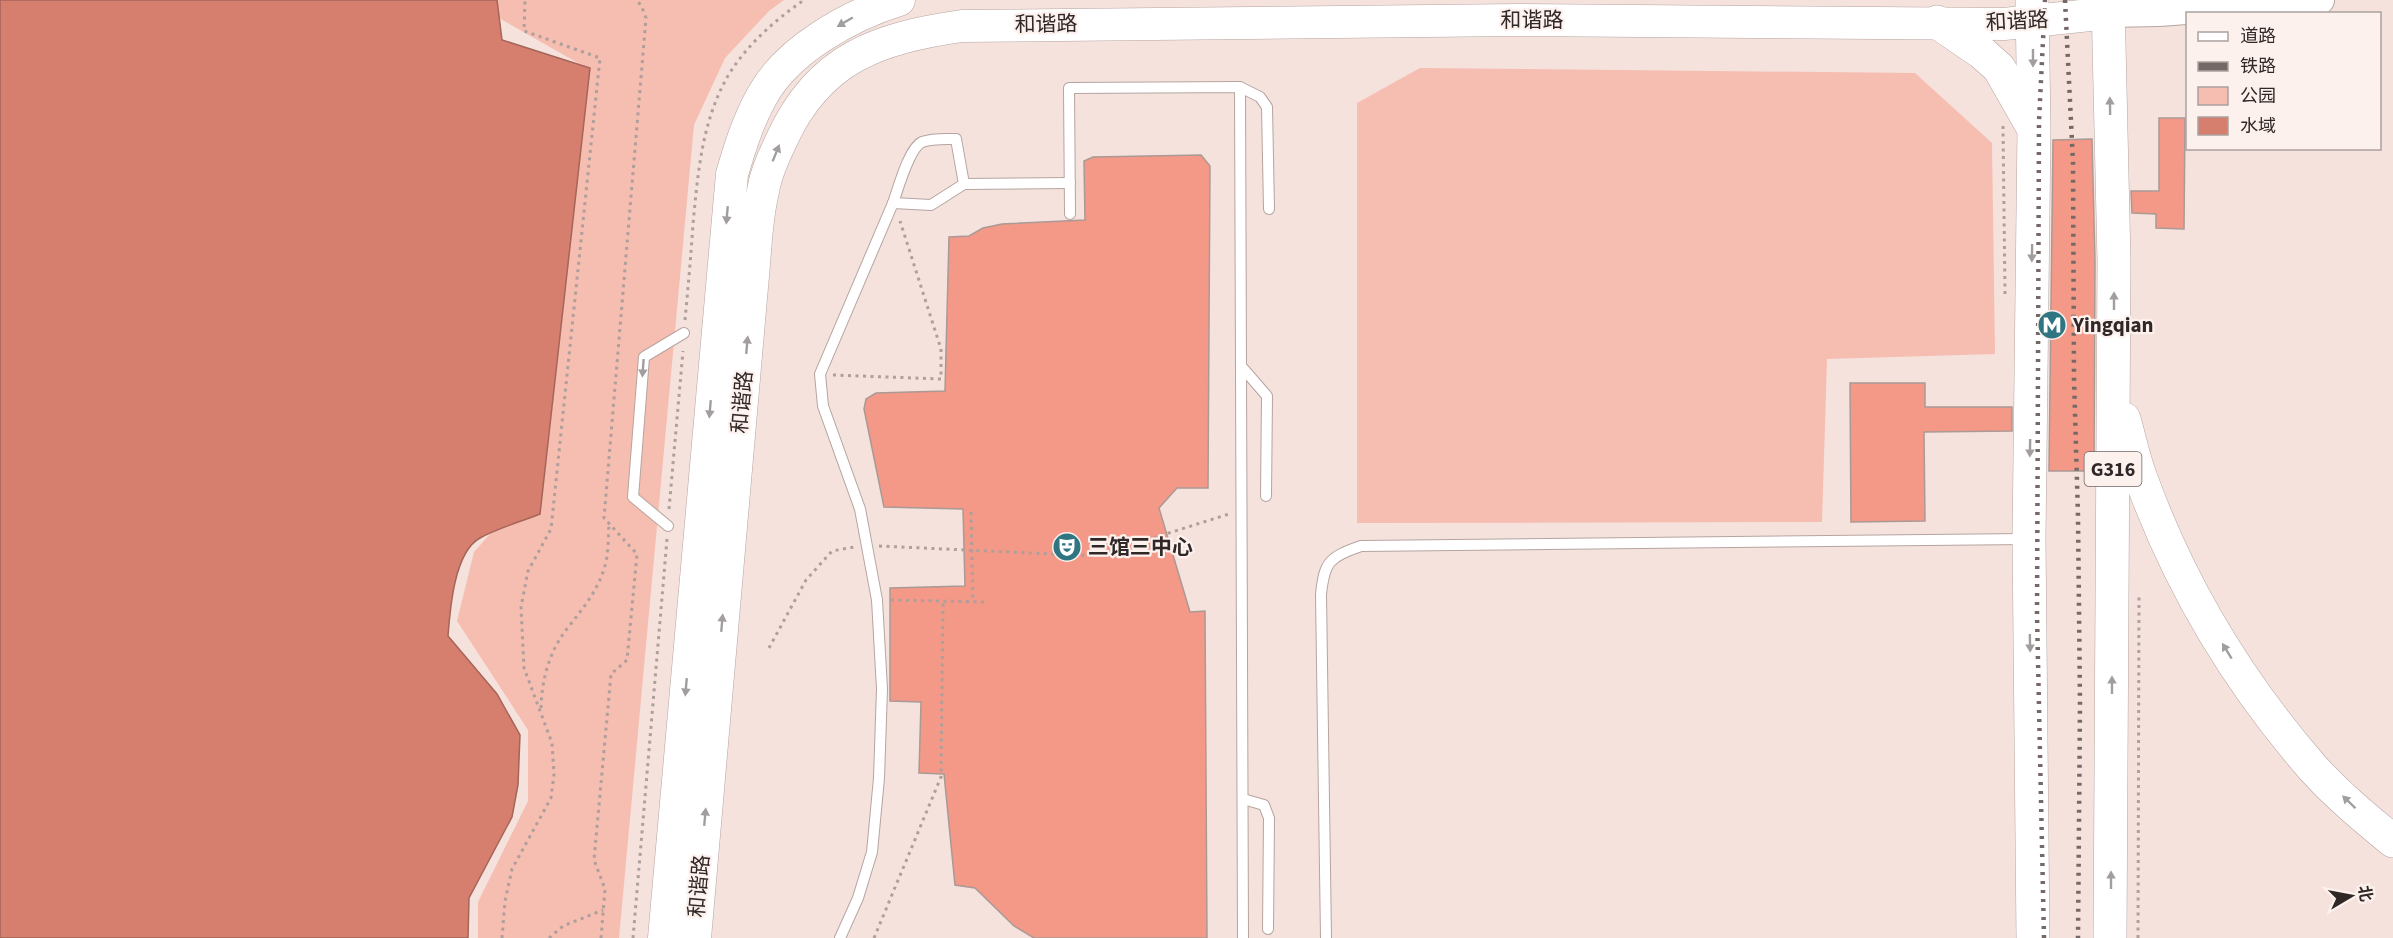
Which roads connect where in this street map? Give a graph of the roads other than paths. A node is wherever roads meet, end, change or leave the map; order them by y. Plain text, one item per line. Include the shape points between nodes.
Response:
1 (899, 0) edge
2 (2060, 0) edge
3 (2320, 0) edge
4 (2109, 6) edge
5 (2032, 11) edge
6 (1937, 22) junction
7 (1240, 87) junction
8 (2018, 124) junction
9 (1070, 183) junction
10 (964, 184) junction
11 (893, 203) junction
12 (1269, 209) dead end
13 (1070, 214) dead end
14 (684, 333) dead end
15 (1241, 366) junction
16 (2113, 380) junction
17 (1266, 496) dead end
18 (668, 526) dead end
19 (2029, 539) junction
20 (1243, 799) junction
21 (2393, 841) edge
22 (1268, 929) dead end
23 (664, 938) edge
24 (695, 938) edge
25 (841, 938) edge
26 (1243, 938) edge
27 (1326, 938) edge
28 (2033, 938) edge
29 (2110, 938) edge

1 -> 23 main road, 和谐路 via 852,18 788,63 763,94 746,129 732,174
2 - 4 main road, 和谐路
3 - 4 street via 2170,11
4 - 5 main road, 和谐路
16 -> 4 highway, G316
5 - 6 main road, 和谐路
5 -> 8 highway
6 - 8 highway via 1999,68
24 -> 6 main road, 和谐路 via 759,210 787,127 824,77 847,60 910,36 962,26 1517,20
7 - 9 lane via 1069,88
7 - 12 lane via 1260,97 1267,107
7 - 15 lane
8 -> 19 highway
9 - 10 lane
9 - 13 lane
10 - 11 lane via 931,205
10 - 11 lane via 956,139 919,143
11 - 25 lane via 820,374 823,406 860,508 877,600 882,689 872,852
14 -> 18 lane via 644,357 633,497
15 - 17 lane via 1268,396
15 - 20 lane
21 -> 16 highway via 2314,769 2274,721 2196,601 2141,480
29 -> 16 highway, G316
19 - 27 lane via 1361,546 1342,553 1325,568 1321,595
19 -> 28 highway
20 - 22 lane via 1264,805 1269,818
20 - 26 lane

